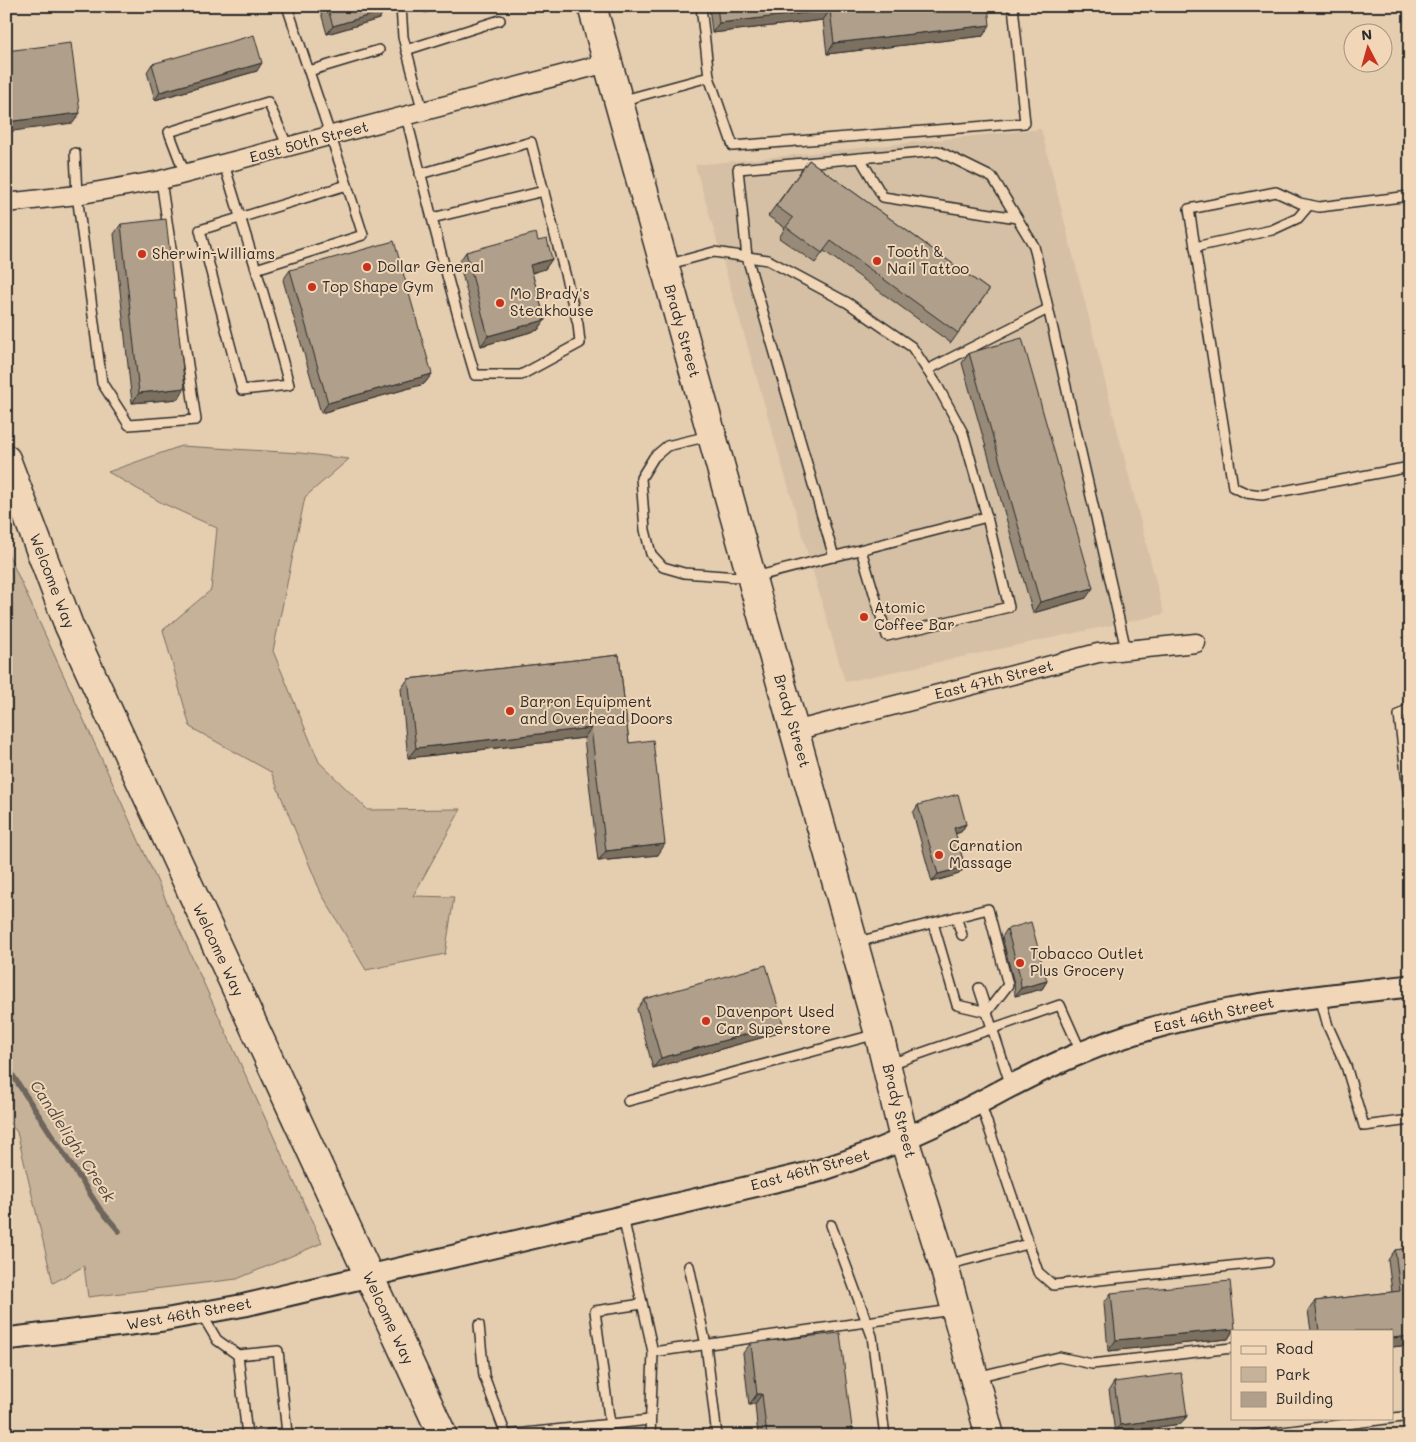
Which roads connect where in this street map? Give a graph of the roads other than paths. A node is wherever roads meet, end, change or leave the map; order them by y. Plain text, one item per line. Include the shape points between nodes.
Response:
1 (287, 6) edge
2 (400, 6) edge
3 (592, 6) edge
4 (701, 6) edge
5 (1013, 6) edge
6 (500, 20) dead end
7 (379, 50) dead end
8 (406, 50) junction
9 (607, 63) junction
10 (309, 71) junction
11 (709, 77) junction
12 (618, 102) junction
13 (423, 112) junction
14 (406, 116) junction
15 (330, 136) junction
16 (288, 147) junction
17 (75, 153) dead end
18 (860, 158) junction
19 (224, 164) junction
20 (185, 174) junction
21 (420, 174) junction
22 (161, 180) junction
23 (347, 185) junction
24 (544, 191) junction
25 (78, 195) junction
26 (1410, 196) edge
27 (6, 203) edge
28 (1309, 205) junction
29 (240, 217) junction
30 (432, 218) junction
31 (1017, 218) junction
32 (1195, 247) junction
33 (747, 257) junction
34 (664, 266) junction
35 (256, 269) junction
36 (1048, 309) junction
37 (927, 370) junction
38 (711, 435) junction
39 (6, 459) edge
40 (1410, 467) edge
41 (987, 517) junction
42 (861, 550) junction
43 (834, 557) junction
44 (752, 578) junction
45 (1196, 643) dead end
46 (1126, 650) junction
47 (1410, 707) edge
48 (794, 731) junction
49 (1410, 807) edge
50 (956, 917) junction
51 (933, 923) junction
52 (962, 935) dead end
53 (854, 943) junction
54 (1410, 986) edge
55 (979, 988) dead end
56 (1320, 996) junction
57 (987, 1012) junction
58 (992, 1029) junction
59 (880, 1034) junction
60 (1081, 1052) junction
61 (887, 1065) junction
62 (1012, 1086) junction
63 (628, 1101) dead end
64 (980, 1102) junction
65 (1410, 1120) edge
66 (904, 1139) junction
67 (623, 1217) junction
68 (831, 1225) dead end
69 (1028, 1244) junction
70 (1268, 1262) dead end
71 (689, 1266) dead end
72 (944, 1266) junction
73 (369, 1276) junction
74 (642, 1304) junction
75 (956, 1310) junction
76 (200, 1313) junction
77 (866, 1322) junction
78 (479, 1325) dead end
79 (6, 1339) edge
80 (706, 1345) junction
81 (1231, 1348) edge
82 (653, 1352) junction
83 (238, 1355) junction
84 (973, 1377) junction
85 (1410, 1416) edge
86 (1394, 1418) edge
87 (650, 1420) junction
88 (1381, 1420) edge
89 (610, 1424) junction
90 (1278, 1434) edge
91 (247, 1436) edge
92 (254, 1436) edge
93 (443, 1436) edge
94 (650, 1436) edge
95 (717, 1436) edge
96 (885, 1436) edge
97 (990, 1436) edge
98 (1251, 1436) edge

1 - 10 lane
2 - 8 lane
3 - 9 highway, Brady Street
4 - 11 lane
5 - 11 lane via 1025,123 733,146
6 - 8 lane
7 - 10 lane
8 - 13 lane
9 - 12 highway, Brady Street
9 - 13 street, East 50th Street
10 - 15 lane
11 - 12 lane
12 - 34 highway, Brady Street
13 - 14 street, East 50th Street
14 - 15 street, East 50th Street
14 - 21 lane
15 - 16 street, East 50th Street
15 - 23 lane
16 - 19 street, East 50th Street
16 - 20 lane via 268,102 169,132
17 - 25 lane
18 - 31 lane via 883,197
18 - 31 lane via 938,151 993,178
18 - 33 lane via 738,169
19 - 20 street, East 50th Street
19 - 29 lane
20 - 22 street, East 50th Street
21 - 24 lane via 531,142
21 - 30 lane
22 - 25 street, East 50th Street
22 - 25 lane via 196,420 129,425 102,382
23 - 29 lane
23 - 35 lane via 363,235
24 - 30 lane
24 - 30 lane via 580,343 521,375 475,375
25 - 27 street, East 50th Street
26 - 28 lane via 1319,207
28 - 32 lane via 1298,218 1272,230
28 - 32 lane via 1276,192 1189,209
29 - 35 lane
29 - 35 lane via 200,230 242,390 289,385
31 - 36 lane via 1034,246
32 - 40 lane via 1233,487 1262,495
33 - 34 lane via 714,252
33 - 37 lane via 768,260 848,302 912,347
33 - 43 lane
34 - 38 highway, Brady Street
36 - 37 lane
36 - 46 lane
37 - 41 lane via 963,433
38 - 44 highway, Brady Street
38 - 44 lane via 667,446 654,457 641,478 650,554 663,566 684,574
39 - 73 highway, Welcome Way via 69,626
41 - 42 lane
41 - 42 lane via 1009,606 887,636
42 - 43 lane
43 - 44 lane
44 - 48 highway, Brady Street
45 - 46 street, East 47th Street
46 - 48 street, East 47th Street via 1098,653
47 - 49 lane via 1399,715
48 - 53 highway, Brady Street
50 - 51 lane
50 - 52 lane
50 - 57 lane via 988,909 1008,985
51 - 53 lane
51 - 57 lane via 957,1005
53 - 59 highway, Brady Street
54 - 56 street, East 46th Street
55 - 57 lane
56 - 60 street, East 46th Street via 1210,1012 1152,1027
56 - 65 lane via 1364,1126
57 - 58 lane
58 - 60 lane via 1060,1005
58 - 61 lane
58 - 62 lane
59 - 61 highway, Brady Street
59 - 63 lane
60 - 62 street, East 46th Street
61 - 66 highway, Brady Street
62 - 64 street, East 46th Street
64 - 66 street, East 46th Street
64 - 69 lane
66 - 67 street, East 46th Street via 873,1154 818,1171
66 - 72 highway, Brady Street
67 - 73 street, East 46th Street
67 - 74 lane
68 - 77 lane
69 - 70 lane via 1038,1272 1053,1285
69 - 72 lane
71 - 80 lane
72 - 75 highway, Brady Street
73 - 76 street, West 46th Street
73 - 93 highway, Welcome Way
74 - 82 lane
74 - 89 lane via 596,1311
75 - 77 lane
75 - 84 highway, Brady Street
76 - 79 street, West 46th Street
76 - 83 lane via 217,1340
77 - 80 lane
77 - 96 lane via 872,1336
78 - 89 lane via 484,1376 506,1435
80 - 82 lane
80 - 95 lane
81 - 84 lane via 1092,1364 1059,1357
82 - 87 lane
83 - 91 lane
83 - 92 lane via 278,1351 287,1433
84 - 97 highway, Brady Street
85 - 86 lane
87 - 89 lane
87 - 94 lane
88 - 90 lane
90 - 98 lane

